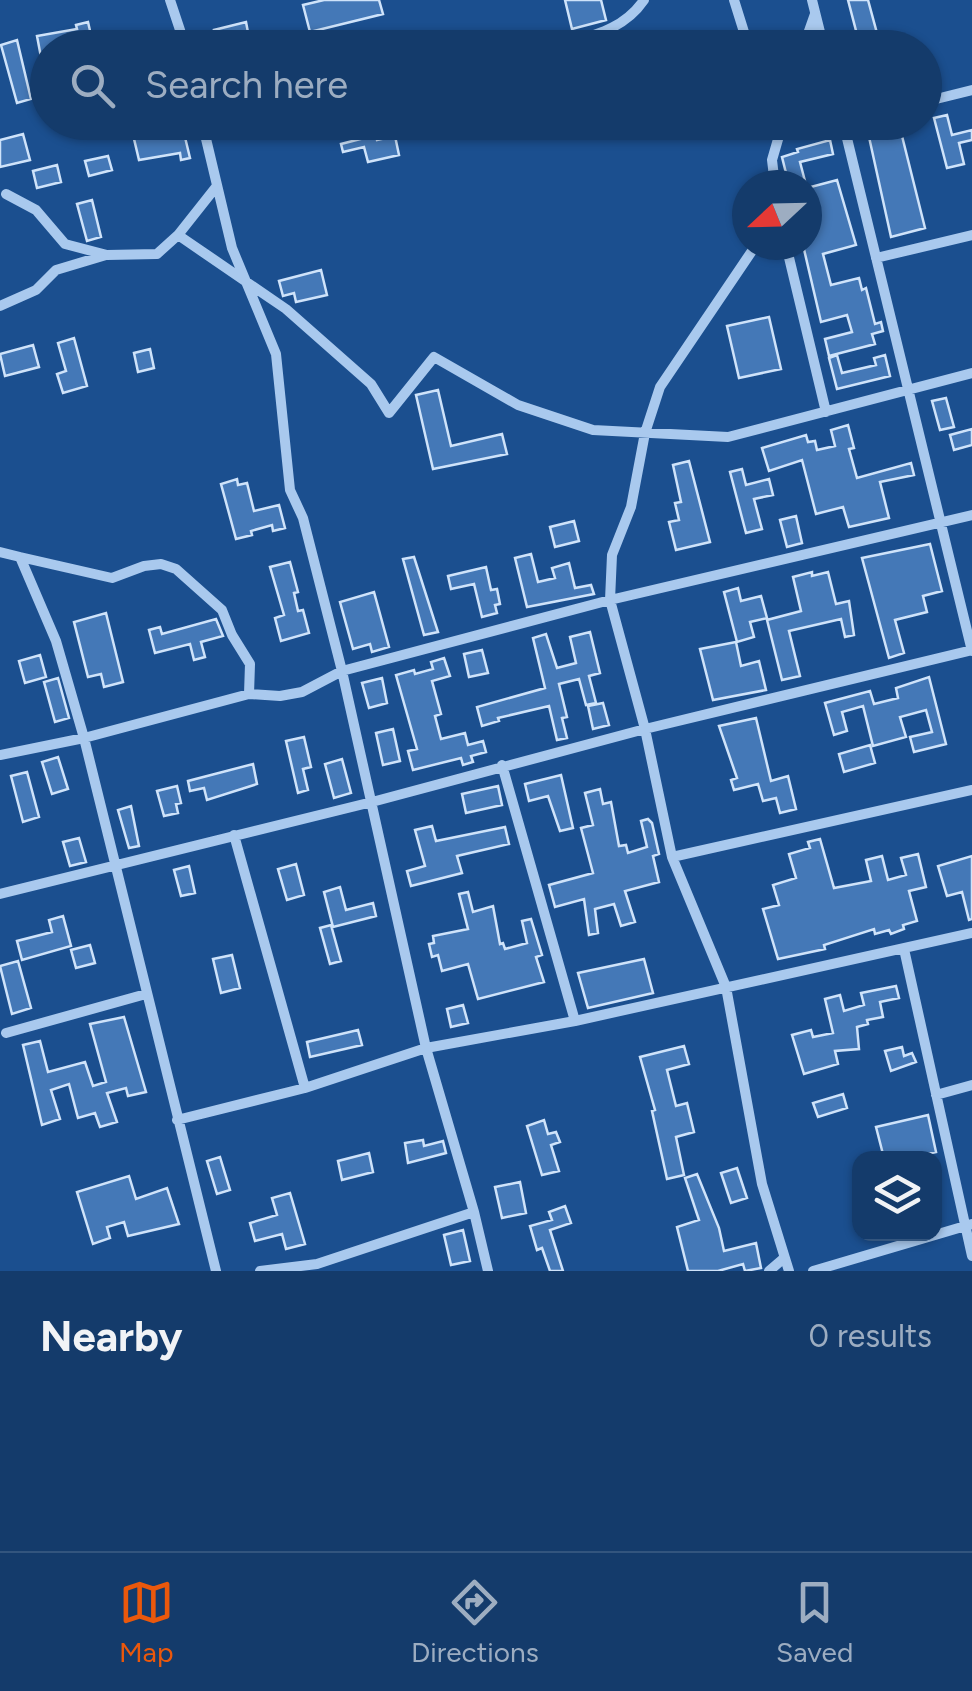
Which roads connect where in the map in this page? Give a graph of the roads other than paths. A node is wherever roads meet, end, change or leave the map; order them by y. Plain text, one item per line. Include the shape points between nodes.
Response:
1 (170, 0) edge
2 (644, 0) edge
3 (734, 0) edge
4 (812, 0) edge
5 (815, 13) junction
6 (180, 30) edge
7 (611, 30) edge
8 (744, 30) edge
9 (809, 30) edge
10 (819, 30) edge
11 (972, 90) edge
12 (942, 98) edge
13 (206, 140) edge
14 (778, 140) edge
15 (845, 140) edge
16 (773, 170) edge
17 (216, 187) junction
18 (6, 194) dead end
19 (178, 235) junction
20 (972, 235) edge
21 (107, 255) junction
22 (876, 258) junction
23 (746, 260) edge
24 (790, 260) edge
25 (248, 285) junction
26 (0, 306) edge
27 (972, 373) edge
28 (910, 390) junction
29 (826, 412) junction
30 (645, 433) junction
31 (972, 514) edge
32 (942, 522) junction
33 (0, 552) edge
34 (20, 557) junction
35 (610, 600) junction
36 (972, 650) edge
37 (342, 671) junction
38 (248, 694) junction
39 (645, 729) junction
40 (84, 738) junction
41 (0, 755) edge
42 (502, 766) junction
43 (972, 790) edge
44 (372, 802) junction
45 (234, 835) junction
46 (672, 857) junction
47 (114, 867) junction
48 (0, 894) edge
49 (972, 934) edge
50 (904, 948) junction
51 (726, 987) junction
52 (146, 994) junction
53 (575, 1020) junction
54 (6, 1032) dead end
55 (426, 1048) junction
56 (972, 1085) edge
57 (305, 1088) junction
58 (936, 1094) junction
59 (177, 1120) junction
60 (474, 1212) junction
61 (968, 1225) edge
62 (972, 1256) edge
63 (783, 1259) junction
64 (216, 1271) edge
65 (260, 1271) edge
66 (488, 1271) edge
67 (769, 1271) edge
68 (789, 1271) edge
69 (813, 1271) edge

1 - 6 street
2 - 7 street
3 - 8 street
4 - 5 street
5 - 9 street
5 - 10 street
11 - 12 street
13 - 17 street
14 - 16 street
15 - 22 street
17 - 19 street
17 - 25 street
18 - 21 street via 36,210 65,244
19 - 21 street via 157,254
19 - 25 street
20 - 22 street
21 - 26 street via 56,270 36,290
22 - 28 street
23 - 30 street via 660,387
24 - 29 street
25 - 30 street via 286,309 371,384 389,413 434,357 518,405 593,430
25 - 37 street via 276,354 290,490
27 - 28 street
28 - 29 street
28 - 32 street
29 - 30 street via 728,438
30 - 35 street via 631,507 612,555
31 - 32 street
32 - 35 street
32 - 36 street
33 - 34 street
34 - 38 street via 112,578 144,566 176,569 222,610 250,664
34 - 40 street via 56,641
35 - 37 street
35 - 39 street
36 - 39 street
37 - 38 street via 302,692
37 - 44 street
38 - 40 street
39 - 42 street
39 - 46 street
40 - 41 street
40 - 47 street
42 - 44 street
42 - 53 street
43 - 46 street
44 - 45 street
44 - 55 street
45 - 47 street
45 - 57 street
46 - 51 street
47 - 48 street
47 - 52 street
49 - 50 street
50 - 51 street
50 - 58 street
51 - 53 street
51 - 63 street via 762,1184
52 - 54 street
52 - 59 street
53 - 55 street
55 - 57 street
55 - 60 street
56 - 58 street
57 - 59 street
58 - 61 street
59 - 64 street
60 - 65 street via 317,1264
60 - 66 street
61 - 62 street
61 - 69 street
63 - 67 street
63 - 68 street

